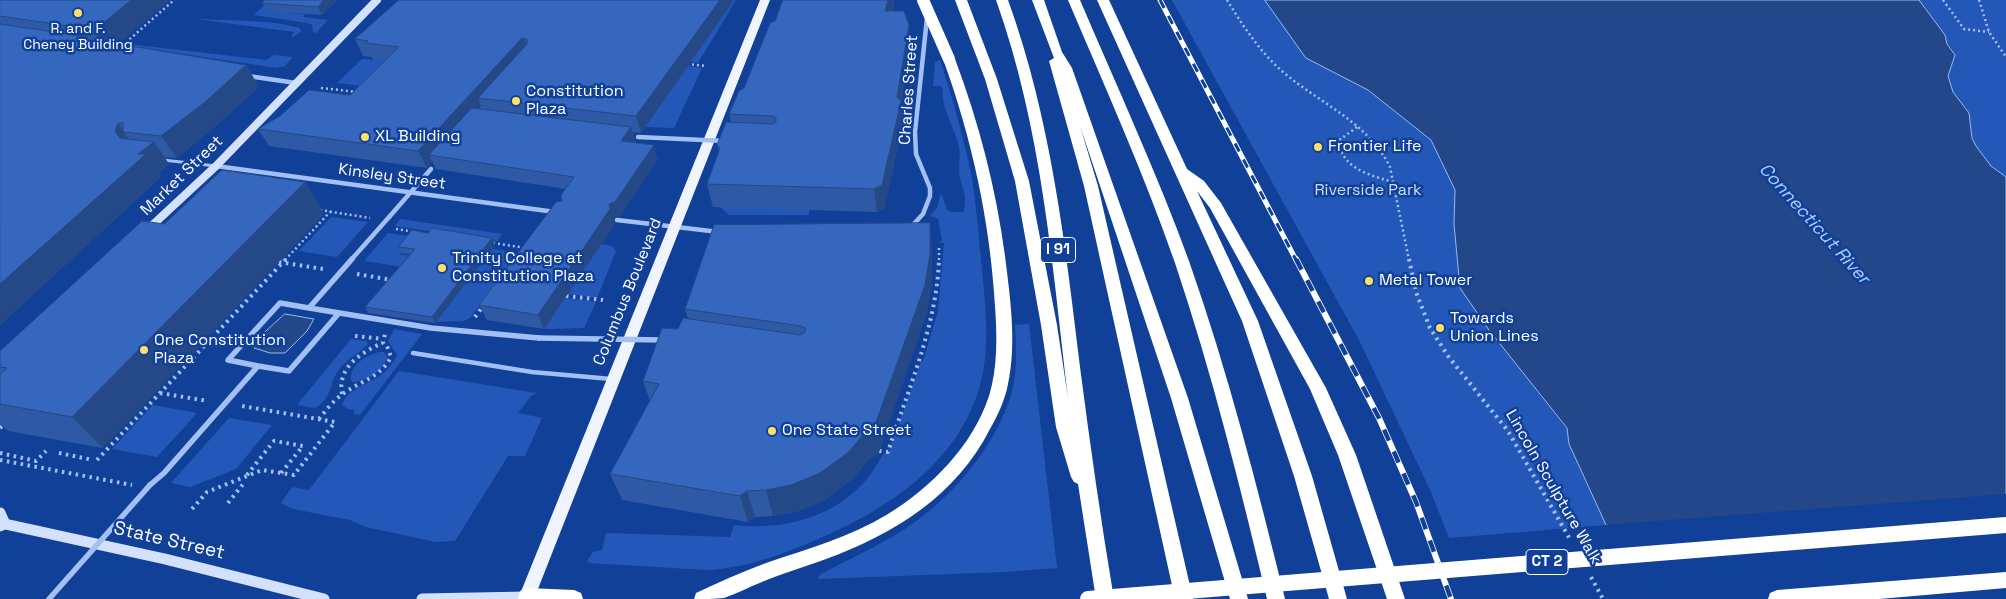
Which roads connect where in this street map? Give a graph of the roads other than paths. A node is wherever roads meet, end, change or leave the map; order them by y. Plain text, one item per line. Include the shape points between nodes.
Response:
1 (377, 0) edge
2 (765, 0) edge
3 (923, 0) edge
4 (928, 0) edge
5 (1038, 0) edge
6 (1074, 0) edge
7 (1103, 0) edge
8 (1004, 4) edge
9 (964, 6) edge
10 (1056, 52) junction
11 (242, 75) edge
12 (297, 83) junction
13 (629, 137) edge
14 (733, 141) edge
15 (155, 159) dead end
16 (438, 162) edge
17 (216, 166) junction
18 (1181, 169) junction
19 (564, 213) edge
20 (617, 220) dead end
21 (674, 228) junction
22 (905, 230) edge
23 (723, 232) edge
24 (137, 239) edge
25 (309, 308) junction
26 (339, 313) junction
27 (672, 340) edge
28 (413, 353) dead end
29 (258, 366) junction
30 (613, 379) junction
31 (1089, 496) junction
32 (2, 521) edge
33 (2006, 525) edge
34 (2006, 580) edge
35 (526, 598) edge
36 (49, 599) edge
37 (324, 599) edge
38 (422, 599) edge
39 (574, 599) edge
40 (703, 599) edge
41 (1088, 599) edge
42 (1105, 599) edge
43 (1184, 599) edge
44 (1239, 599) edge
45 (1276, 599) edge
46 (1338, 599) edge
47 (1396, 599) edge
48 (1777, 599) edge

1 - 12 street, Market Street
2 - 21 main road, Columbus Boulevard
3 - 40 highway, bridge via 949,59 983,164 997,246 1003,362 991,412 957,464 924,498 895,518 846,544 741,581
4 - 22 street, Charles Street via 915,132 916,154 930,188 930,196 923,214
5 - 10 highway
6 - 45 highway via 1182,263 1233,429
7 - 18 highway
8 - 31 highway, I 91 via 1033,96 1050,178
9 - 31 highway via 1018,165 1064,427
10 - 43 highway via 1056,69 1091,186
10 - 44 highway via 1066,68 1154,316 1196,447
11 - 12 street
12 - 17 street, Market Street
13 - 14 street, bridge
15 - 17 lane
16 - 25 street, bridge
17 - 19 street, Kinsley Street
17 - 24 street, Market Street
18 - 46 highway via 1265,362 1303,476
18 - 47 highway via 1199,184 1216,206 1318,388 1356,479
20 - 21 street
21 - 23 street
21 - 30 main road, Columbus Boulevard
25 - 26 street
25 - 29 street via 280,303 228,360
26 - 27 street, bridge via 464,332 539,338
26 - 29 street via 289,371
28 - 30 lane via 532,372
29 - 36 street, bridge
30 - 35 main road, Columbus Boulevard
31 - 42 highway, I 91
32 - 37 street, State Street via 207,568
33 - 41 highway, CT 2, bridge
34 - 48 highway
35 - 38 street
35 - 39 highway

